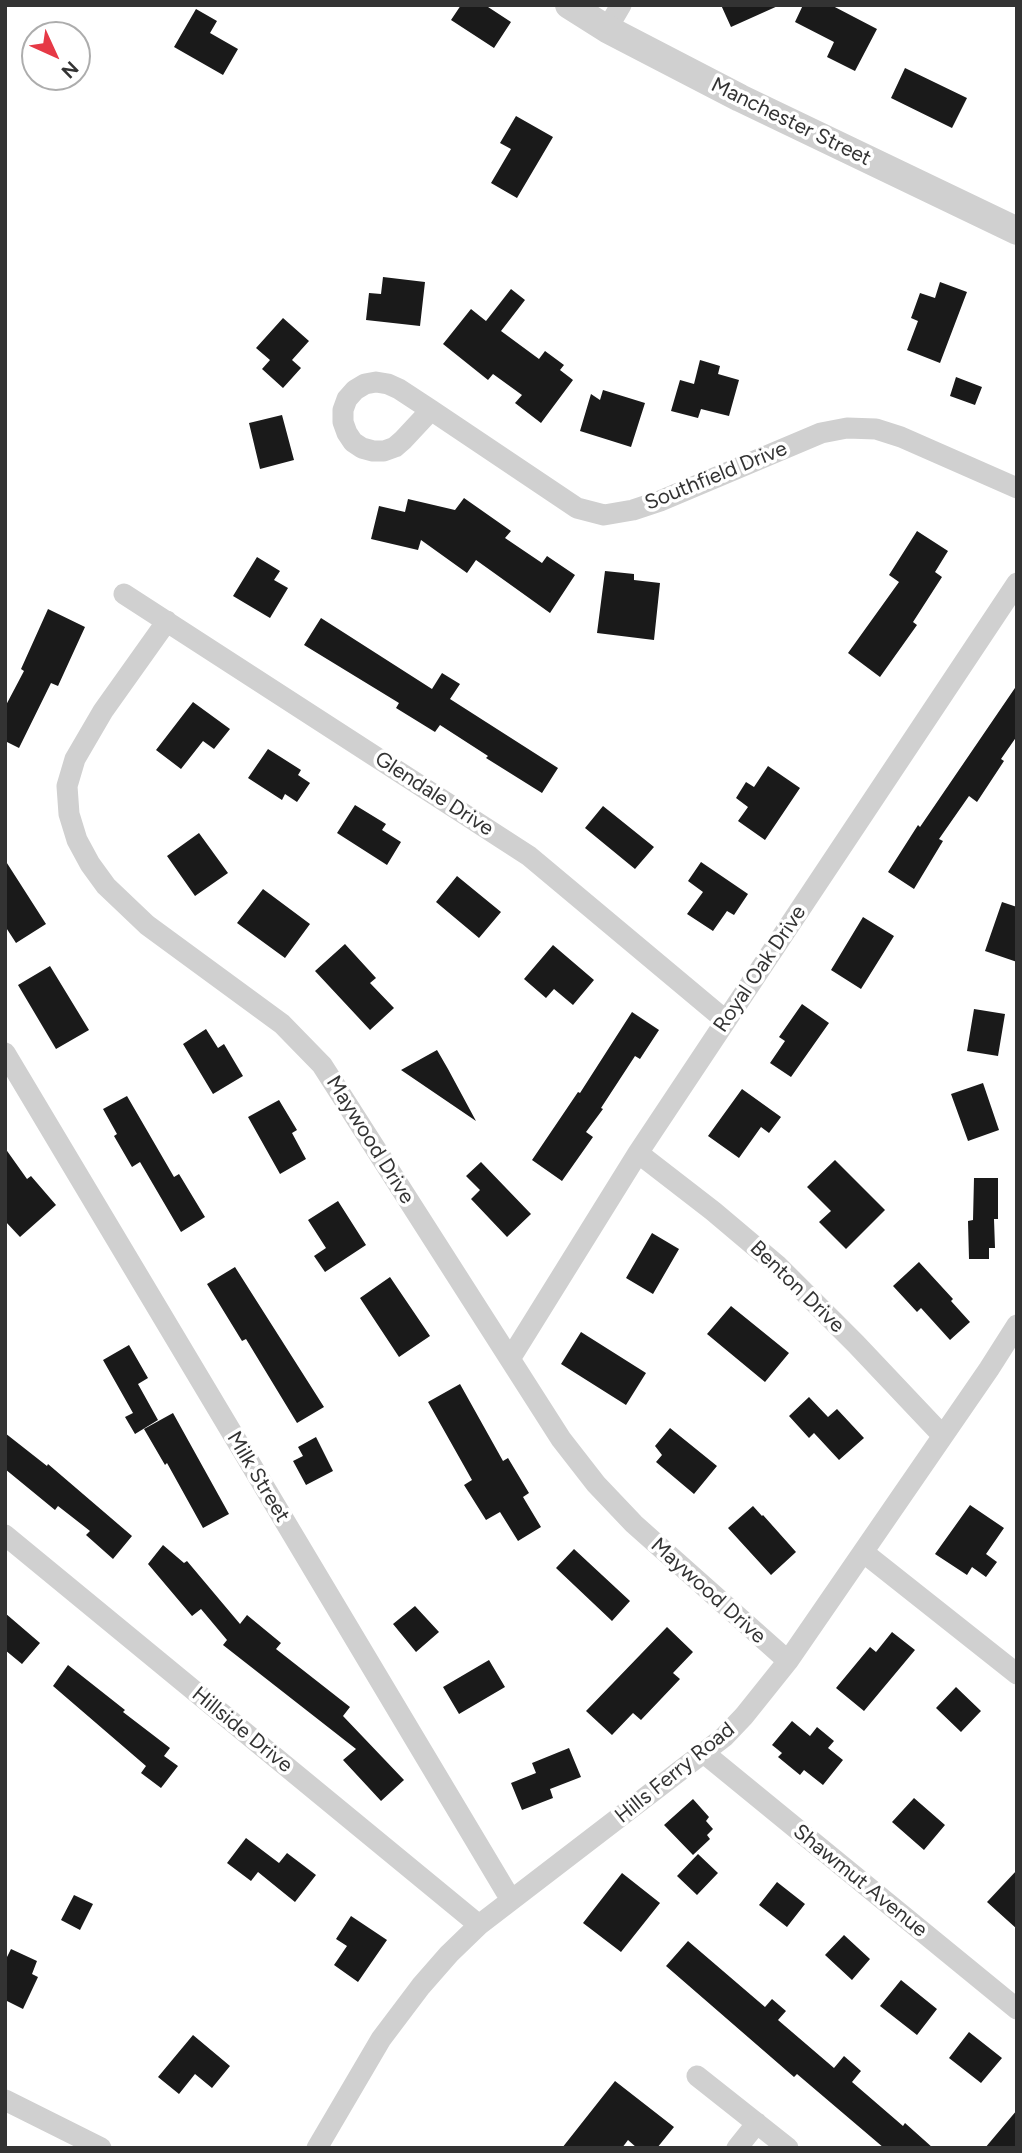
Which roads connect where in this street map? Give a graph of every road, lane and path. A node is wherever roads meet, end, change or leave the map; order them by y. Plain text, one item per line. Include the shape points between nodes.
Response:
1 (569, 5) edge
2 (614, 17) edge
3 (1017, 231) edge
4 (431, 411) dead end
5 (1017, 488) edge
6 (1017, 583) edge
7 (124, 594) dead end
8 (167, 621) junction
9 (726, 1020) junction
10 (5, 1054) edge
11 (638, 1153) junction
12 (1017, 1325) edge
13 (510, 1359) junction
14 (943, 1436) junction
15 (5, 1535) edge
16 (863, 1552) junction
17 (788, 1661) junction
18 (1017, 1674) edge
19 (704, 1753) junction
20 (511, 1900) junction
21 (479, 1925) junction
22 (1017, 2008) edge
23 (697, 2076) dead end
24 (5, 2100) edge
25 (757, 2123) junction
26 (101, 2148) edge
27 (317, 2148) edge
28 (737, 2148) edge
29 (788, 2148) edge

1 - 2 street, Manchester Street
2 - 3 street, Manchester Street via 740,98
4 - 5 street, Southfield Drive via 577,508 604,515 660,501 821,433 847,428 876,429 901,437
6 - 9 street, Royal Oak Drive
7 - 8 street, Glendale Drive
8 - 9 street, Glendale Drive via 529,856
8 - 13 street, Maywood Drive via 75,759 67,786 77,840 106,886 139,917 282,1024 322,1065
9 - 11 street, Royal Oak Drive
10 - 20 street, Milk Street
11 - 13 street, Royal Oak Drive
11 - 14 street, Benton Drive via 777,1265
12 - 14 street, Hills Ferry Road
13 - 17 street, Maywood Drive via 561,1439 596,1483 634,1524
14 - 16 street, Hills Ferry Road
15 - 21 street, Hillside Drive
16 - 17 street, Hills Ferry Road
16 - 18 street
17 - 19 street, Hills Ferry Road via 744,1716
19 - 20 street, Hills Ferry Road
19 - 22 street, Shawmut Avenue
20 - 21 street, Hills Ferry Road
21 - 27 street, Hills Ferry Road via 421,1986 381,2039
23 - 25 street
24 - 26 street
25 - 28 street
25 - 29 street

